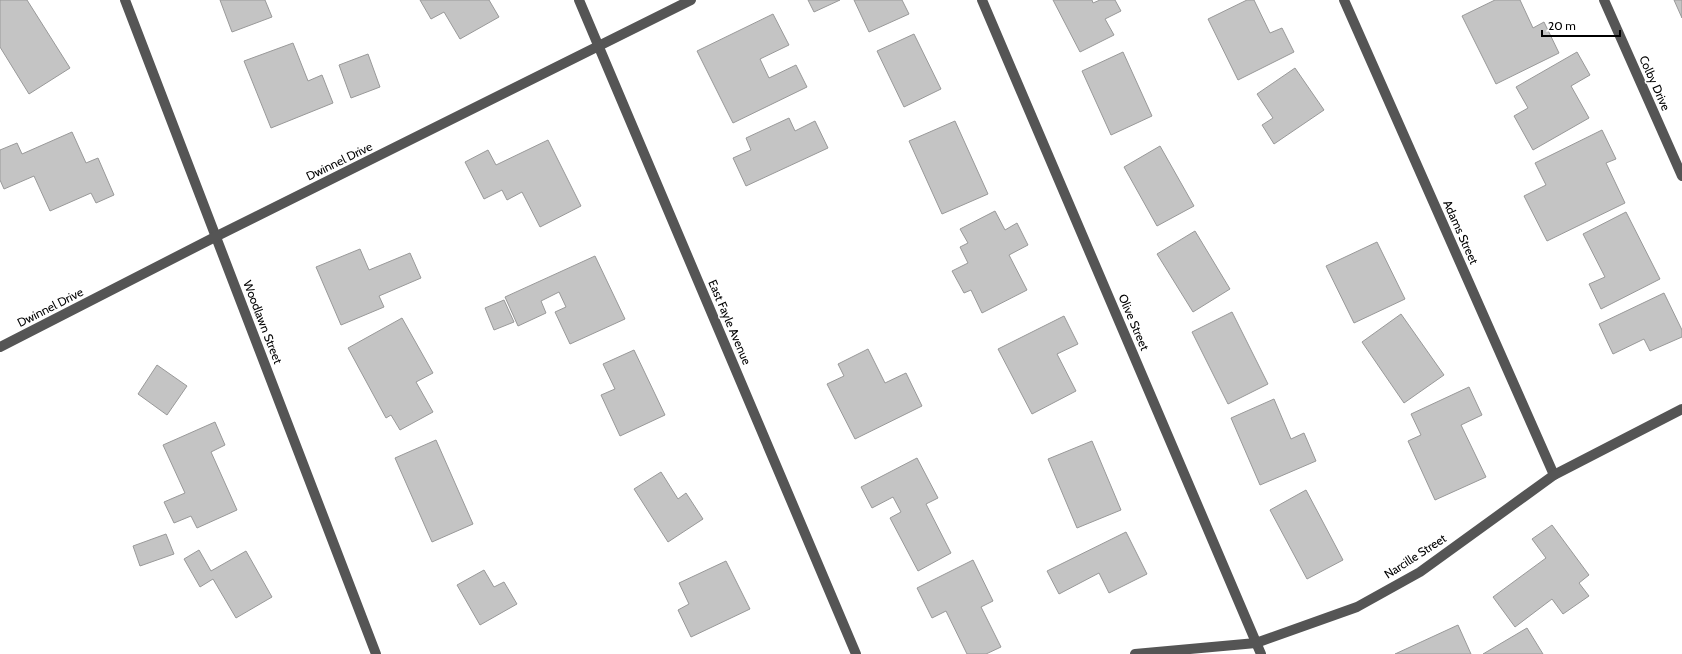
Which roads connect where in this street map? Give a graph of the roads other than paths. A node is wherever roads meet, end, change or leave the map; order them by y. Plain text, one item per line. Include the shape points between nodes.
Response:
1 (125, 0) edge
2 (579, 0) edge
3 (690, 0) edge
4 (982, 0) edge
5 (1344, 0) edge
6 (1604, 0) edge
7 (599, 46) junction
8 (1682, 176) edge
9 (217, 236) junction
10 (0, 347) edge
11 (1682, 409) edge
12 (1554, 475) junction
13 (1256, 643) junction
14 (376, 654) edge
15 (856, 654) edge
16 (1135, 654) edge
17 (1261, 654) edge

1 - 9 street, Woodlawn Street
2 - 7 street, East Fayle Avenue
3 - 7 street, Dwinnel Drive
4 - 13 street, Olive Street
5 - 12 street, Adams Street
6 - 8 street, Colby Drive
7 - 9 street, Dwinnel Drive
7 - 15 street, East Fayle Avenue
9 - 10 street, Dwinnel Drive
9 - 14 street, Woodlawn Street
11 - 12 street, Narcille Street
12 - 13 street, Narcille Street via 1420,572 1357,607
13 - 16 street, Narcille Street
13 - 17 street, Olive Street

